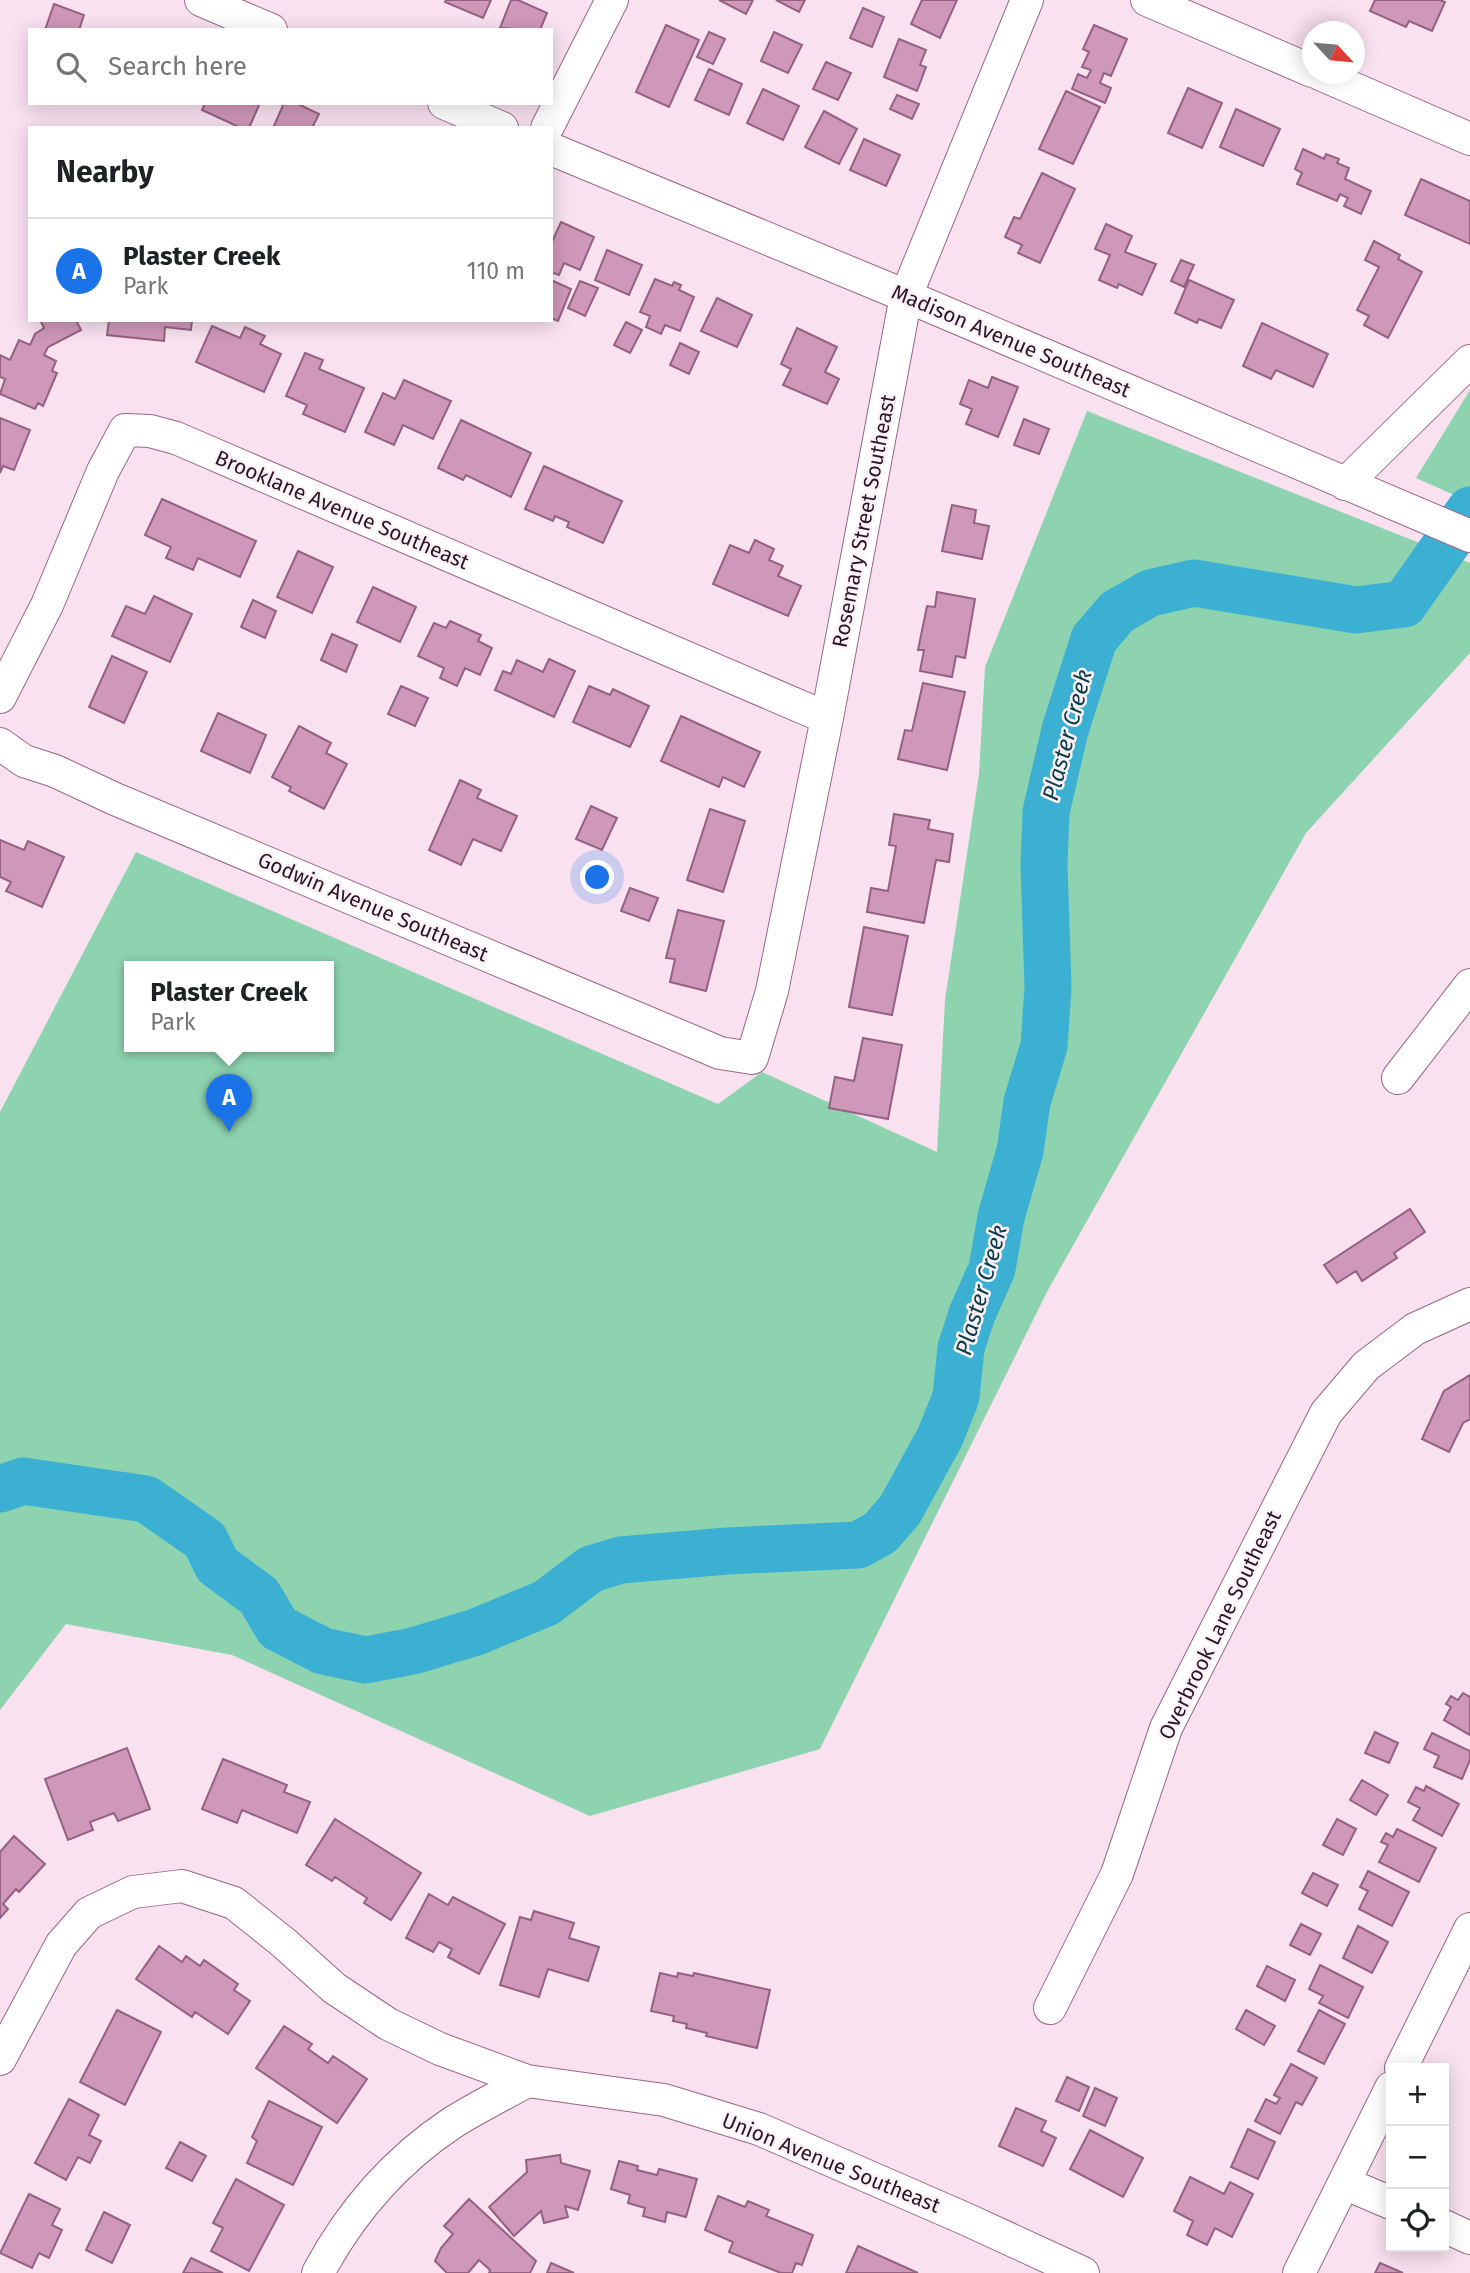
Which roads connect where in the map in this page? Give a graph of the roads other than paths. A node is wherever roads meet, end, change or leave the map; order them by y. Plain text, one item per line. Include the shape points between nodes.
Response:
1 (201, 0) edge
2 (612, 0) edge
3 (1027, 0) edge
4 (1147, 0) edge
5 (266, 28) edge
6 (1302, 67) edge
7 (1343, 84) edge
8 (449, 105) edge
9 (497, 126) edge
10 (548, 126) edge
11 (1470, 139) edge
12 (553, 150) edge
13 (906, 296) junction
14 (1470, 361) edge
15 (1345, 484) junction
16 (1470, 536) edge
17 (0, 697) edge
18 (827, 718) junction
19 (0, 744) edge
20 (1470, 985) edge
21 (752, 1058) joint
22 (1398, 1078) dead end
23 (1470, 1304) edge
24 (1470, 1928) edge
25 (1050, 2008) dead end
26 (0, 2059) edge
27 (1403, 2063) edge
28 (527, 2081) junction
29 (1386, 2098) edge
30 (1344, 2183) junction
31 (1386, 2201) edge
32 (1449, 2228) edge
33 (1470, 2238) edge
34 (320, 2272) edge
35 (1083, 2273) edge
36 (1298, 2273) edge

1 - 5 street
2 - 10 street
3 - 13 street, Rosemary Street Southeast
4 - 6 street
7 - 11 street
8 - 9 street
12 - 13 street, Madison Avenue Southeast
13 - 15 street, Madison Avenue Southeast
13 - 18 street, Rosemary Street Southeast
14 - 15 street
15 - 16 street, Madison Avenue Southeast
17 - 18 street, Brooklane Avenue Southeast via 47,605 125,430 176,438
18 - 21 street, Rosemary Street Southeast via 772,991
19 - 21 street, Godwin Avenue Southeast via 24,761 720,1053
20 - 22 street
23 - 25 street, Overbrook Lane Southeast via 1415,1329 1366,1366 1326,1413 1166,1728 1117,1874
24 - 27 street
26 - 28 street, Union Avenue Southeast via 61,1945 89,1913 133,1892 182,1886 234,1903 334,1988 388,2024
28 - 34 street via 452,2123 401,2164 367,2198 338,2237
28 - 35 street, Union Avenue Southeast via 664,2100 759,2129
29 - 30 street
30 - 31 street
30 - 36 street
32 - 33 street

